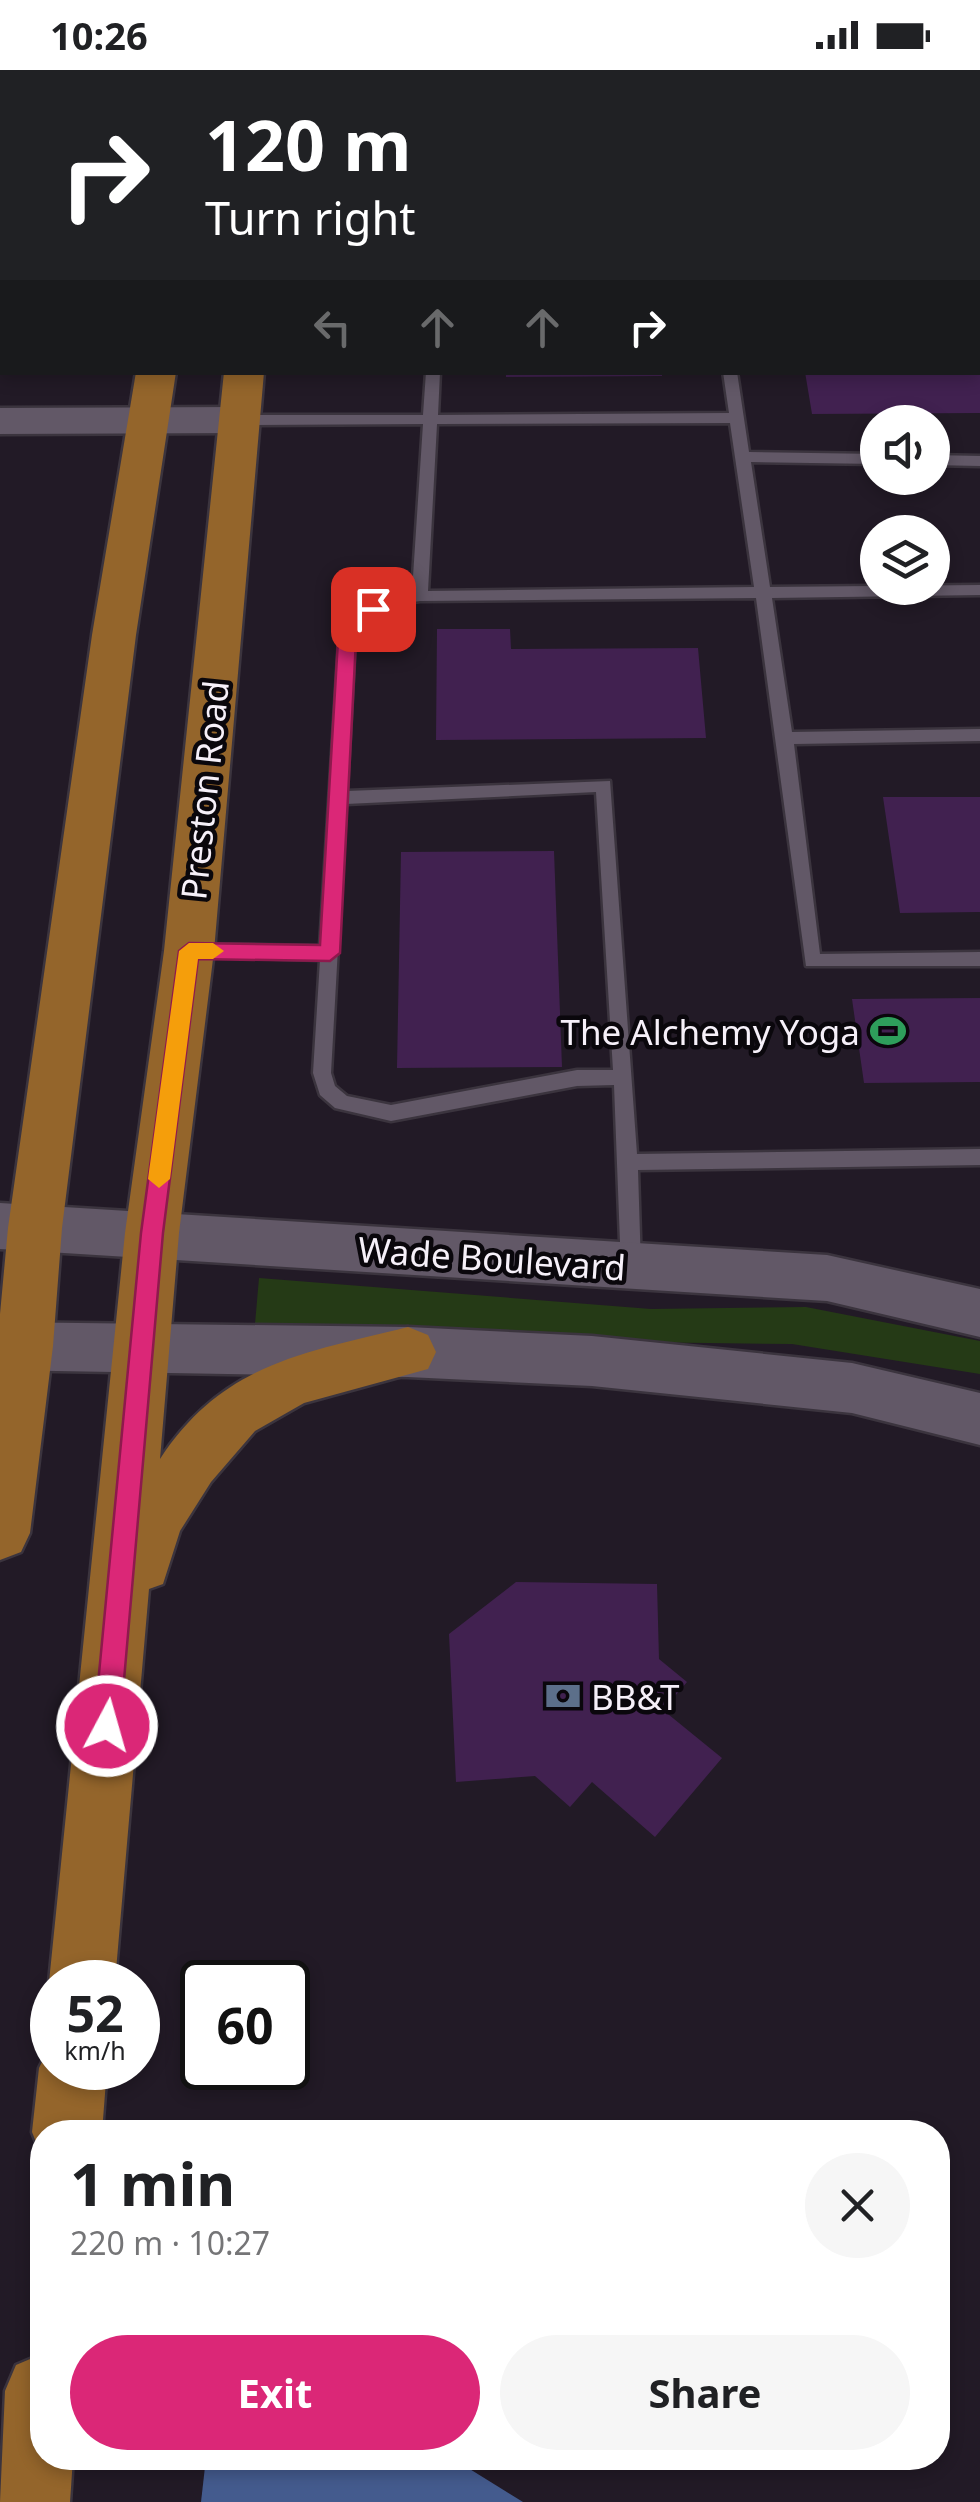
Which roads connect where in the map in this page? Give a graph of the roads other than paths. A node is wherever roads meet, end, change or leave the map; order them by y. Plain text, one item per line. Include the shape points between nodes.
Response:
1 (244, 375) edge
2 (433, 375) edge
3 (730, 375) edge
4 (153, 396) edge
5 (737, 418) junction
6 (240, 420) junction
7 (431, 420) junction
8 (0, 421) edge
9 (744, 457) junction
10 (860, 459) edge
11 (950, 460) edge
12 (980, 461) edge
13 (980, 590) edge
14 (764, 593) junction
15 (420, 596) junction
16 (980, 735) edge
17 (785, 738) junction
18 (340, 798) junction
19 (189, 951) junction
20 (330, 953) junction
21 (980, 959) edge
22 (620, 1076) junction
23 (980, 1157) edge
24 (628, 1162) junction
25 (17, 1227) edge
26 (152, 1233) junction
27 (631, 1268) junction
28 (980, 1313) edge
29 (12, 1346) edge
30 (144, 1348) junction
31 (408, 1352) junction
32 (980, 1420) edge
33 (0, 1533) edge
34 (110, 1698) junction
35 (84, 1960) edge
36 (71, 2090) edge
37 (68, 2120) edge
38 (35, 2470) edge
39 (32, 2502) edge

1 - 6 main road, Preston Road
2 - 7 lane
3 - 5 lane
4 - 6 street
4 - 8 street
4 - 25 main road
5 - 7 lane
5 - 9 lane
6 - 7 lane
6 - 19 main road, Preston Road
7 - 15 lane
9 - 10 lane
9 - 14 lane
11 - 12 lane
13 - 14 lane
14 - 15 lane
14 - 17 lane
15 - 18 lane via 373,609 347,640
16 - 17 lane
17 - 21 lane via 812,961
18 - 20 lane
18 - 22 lane via 604,785
19 - 20 lane
19 - 26 main road, Preston Road
20 - 22 lane via 322,1073 327,1090 342,1103 391,1113
22 - 24 lane
23 - 24 lane
24 - 27 lane
25 - 26 street, Wade Boulevard
25 - 29 main road
26 - 27 street, Wade Boulevard
26 - 30 main road, Preston Road
27 - 28 street, Wade Boulevard via 826,1278
29 - 30 street
29 - 33 main road
30 - 31 street
30 - 34 main road, Preston Road
31 - 32 street via 592,1361 852,1388
31 - 34 main road via 291,1380 235,1413 190,1463 152,1522
34 - 35 main road, Preston Road
36 - 37 main road
38 - 39 main road

